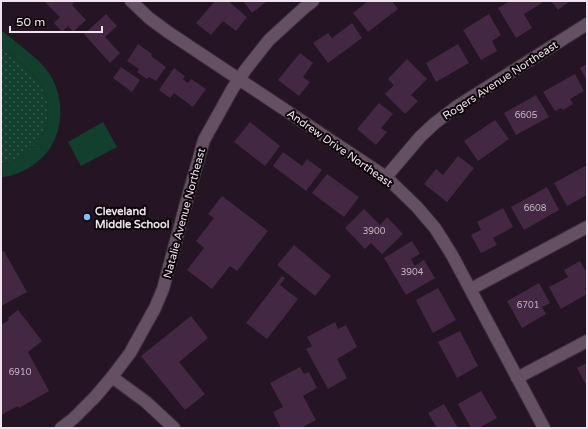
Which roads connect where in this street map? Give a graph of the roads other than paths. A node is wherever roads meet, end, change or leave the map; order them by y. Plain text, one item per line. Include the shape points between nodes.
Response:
1 (131, 1) edge
2 (313, 1) edge
3 (587, 24) edge
4 (239, 79) junction
5 (386, 177) junction
6 (587, 227) edge
7 (471, 289) junction
8 (587, 341) edge
9 (112, 377) junction
10 (517, 378) junction
11 (61, 428) edge
12 (174, 428) edge
13 (544, 428) edge

1 - 4 street, Andrew Drive Northeast via 162,28
2 - 4 street, Natalie Avenue Northeast via 269,40
3 - 5 street, Rogers Avenue Northeast via 456,107 420,137
4 - 5 street, Andrew Drive Northeast
4 - 9 street, Natalie Avenue Northeast via 204,140 164,289 130,353
5 - 7 street, Andrew Drive Northeast via 435,228
6 - 7 street
7 - 10 street, Andrew Drive Northeast
8 - 10 street
9 - 11 street, Natalie Avenue Northeast via 73,420
9 - 12 street via 146,402
10 - 13 street, Andrew Drive Northeast

